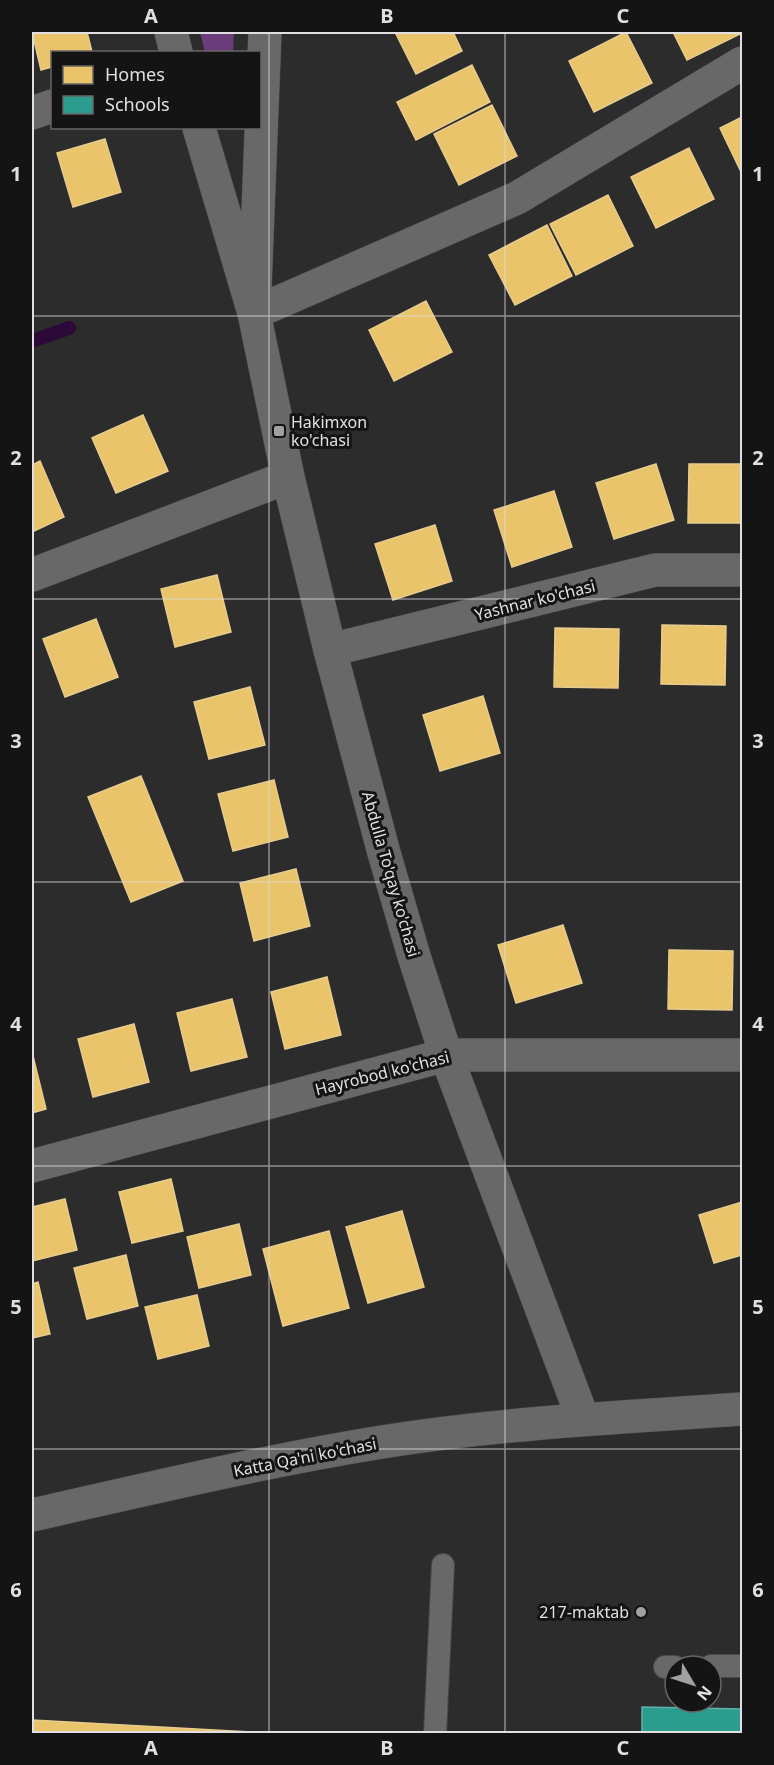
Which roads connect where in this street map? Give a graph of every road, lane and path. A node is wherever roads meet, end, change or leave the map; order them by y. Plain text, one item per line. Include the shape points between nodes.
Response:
1 (171, 32) edge
2 (265, 32) edge
3 (176, 51) edge
4 (742, 63) edge
5 (51, 106) edge
6 (32, 113) edge
7 (198, 129) edge
8 (254, 313) junction
9 (288, 477) junction
10 (742, 570) edge
11 (32, 575) edge
12 (330, 650) junction
13 (446, 1054) junction
14 (742, 1055) edge
15 (32, 1166) edge
16 (742, 1409) edge
17 (583, 1419) junction
18 (32, 1515) edge
19 (443, 1565) dead end
20 (723, 1666) edge
21 (742, 1666) edge
22 (435, 1734) edge

1 - 3 street
2 - 8 street, Abdulla To'qay ko'chasi
4 - 8 street via 517,198
5 - 6 street
7 - 8 street, Abdulla To'qay ko'chasi
8 - 9 street, Abdulla To'qay ko'chasi
9 - 11 street
9 - 12 street, Abdulla To'qay ko'chasi
10 - 12 street, Yashnar ko'chasi via 655,570
12 - 13 street, Abdulla To'qay ko'chasi via 384,853
13 - 14 street, Hayrobod ko'chasi
13 - 15 street, Hayrobod ko'chasi
13 - 17 street, Abdulla To'qay ko'chasi
16 - 17 street, Katta Qa'ni ko'chasi
17 - 18 street, Katta Qa'ni ko'chasi via 382,1442
19 - 22 lane
20 - 21 lane

